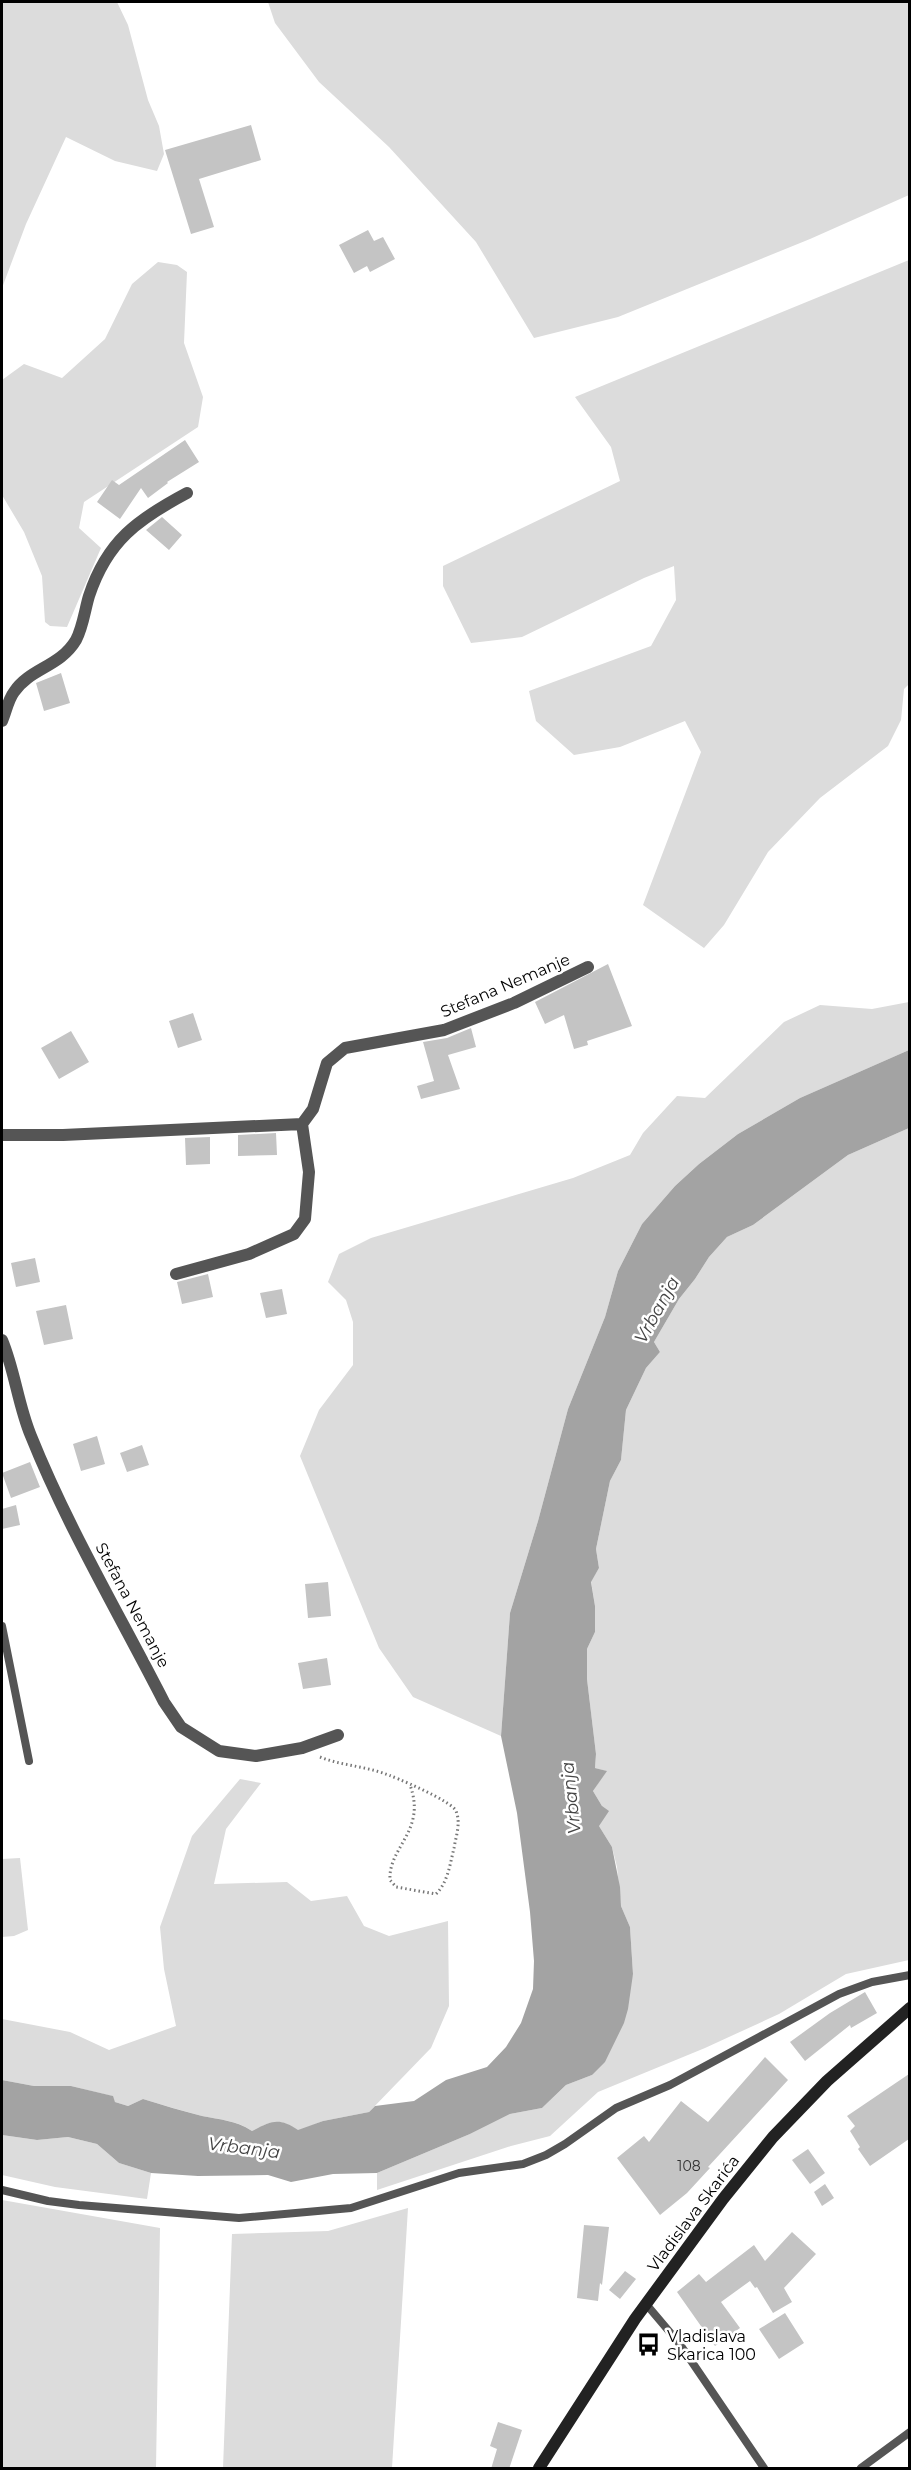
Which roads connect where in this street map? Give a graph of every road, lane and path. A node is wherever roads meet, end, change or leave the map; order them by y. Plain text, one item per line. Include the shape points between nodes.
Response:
1 (187, 493) dead end
2 (2, 721) edge
3 (588, 967) dead end
4 (302, 1124) junction
5 (2, 1135) edge
6 (176, 1274) dead end
7 (2, 1340) edge
8 (2, 1626) edge
9 (338, 1735) dead end
10 (299, 1748) junction
11 (28, 1761) dead end
12 (410, 1785) junction
13 (909, 1975) edge
14 (909, 2008) edge
15 (2, 2190) edge
16 (646, 2304) junction
17 (909, 2432) edge
18 (539, 2469) edge
19 (764, 2469) edge
20 (861, 2469) edge

1 - 2 street via 150,513 103,561 77,639 57,662 28,677 13,692
3 - 4 street, Stefana Nemanje via 514,1003 444,1030 345,1048 327,1063 313,1109
4 - 5 street
4 - 6 street via 309,1172 304,1219 294,1234 249,1254
7 - 10 street, Stefana Nemanje via 30,1434 59,1501 164,1702 181,1727 219,1751 256,1756
8 - 11 lane
9 - 10 street, Stefana Nemanje
10 - 12 path via 327,1760 384,1773
12 - 12 path via 456,1811 459,1828 449,1870 436,1894 396,1887 390,1880 392,1864 413,1820
13 - 15 lane via 838,1994 670,2085 616,2108 546,2155 523,2164 459,2174 351,2208 239,2218 79,2205
14 - 16 street, Vladislava Skarića via 827,2081 773,2138
16 - 18 street, Vladislava Skarića
16 - 19 lane via 679,2343
17 - 20 lane

